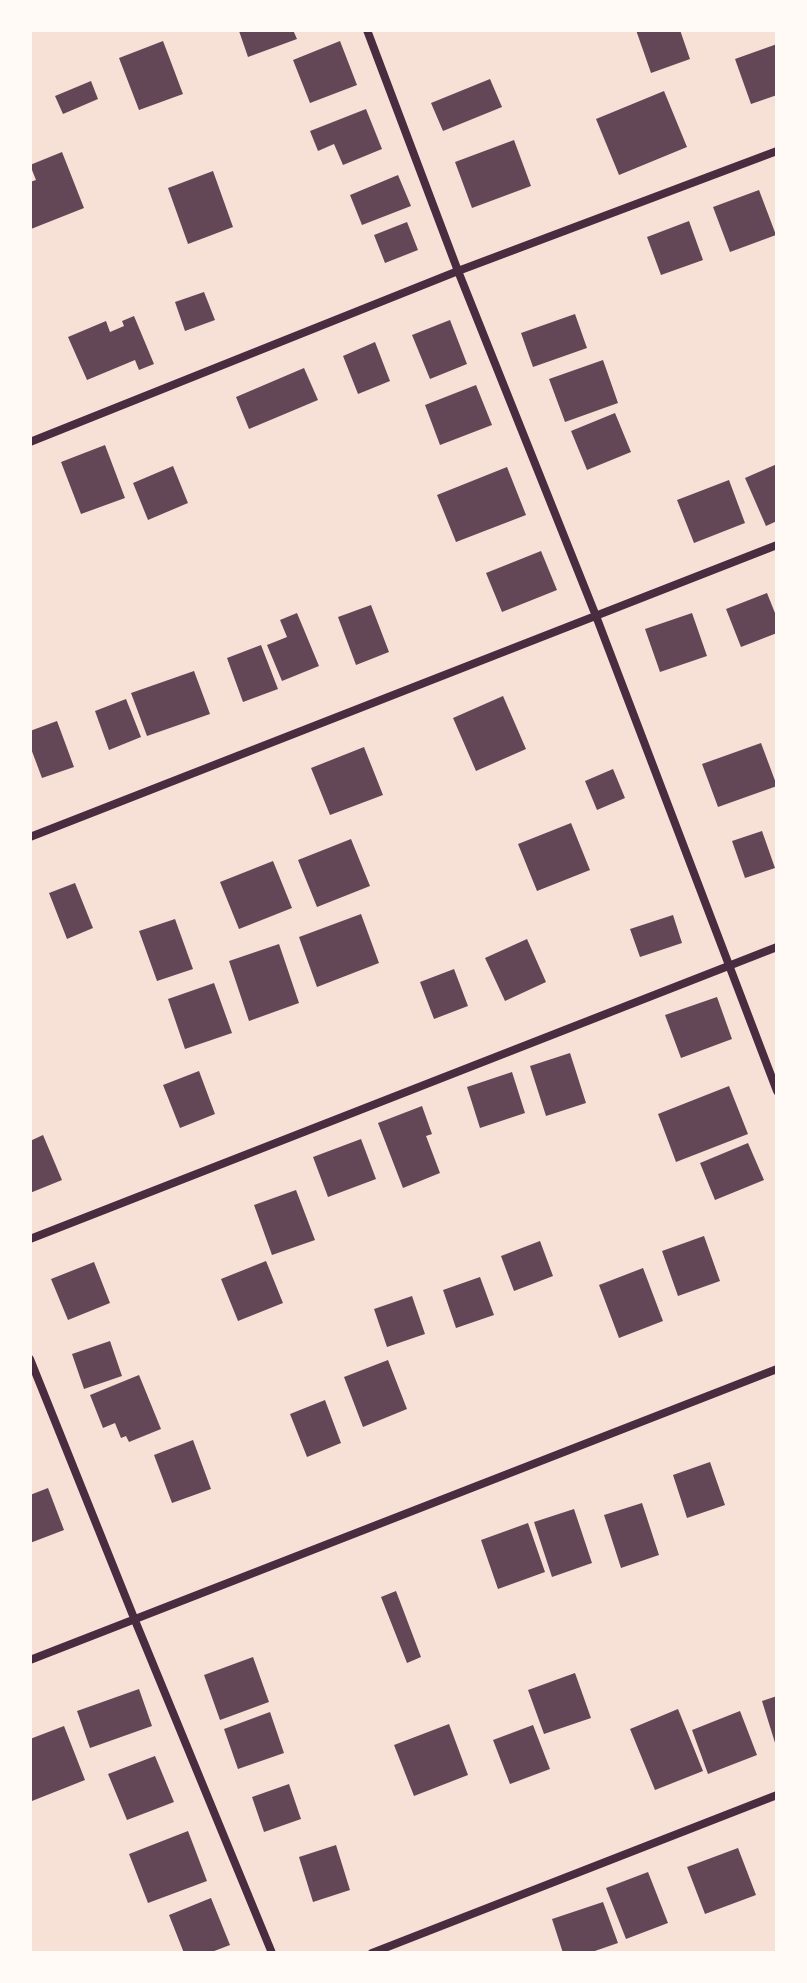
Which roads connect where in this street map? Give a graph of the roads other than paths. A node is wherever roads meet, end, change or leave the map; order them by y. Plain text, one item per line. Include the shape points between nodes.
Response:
1 (367, 30) edge
2 (777, 151) edge
3 (458, 271) junction
4 (30, 442) edge
5 (777, 545) edge
6 (596, 616) junction
7 (30, 837) edge
8 (777, 947) edge
9 (730, 966) junction
10 (777, 1091) edge
11 (30, 1239) edge
12 (30, 1359) edge
13 (777, 1369) edge
14 (134, 1618) junction
15 (30, 1660) edge
16 (777, 1795) edge
17 (272, 1953) edge
18 (372, 1953) edge

1 - 3 street
2 - 3 street
3 - 4 street
3 - 6 street
5 - 6 street
6 - 7 street
6 - 9 street
8 - 9 street
9 - 10 street
9 - 11 street
12 - 14 street
13 - 14 street
14 - 15 street
14 - 17 street
16 - 18 street

